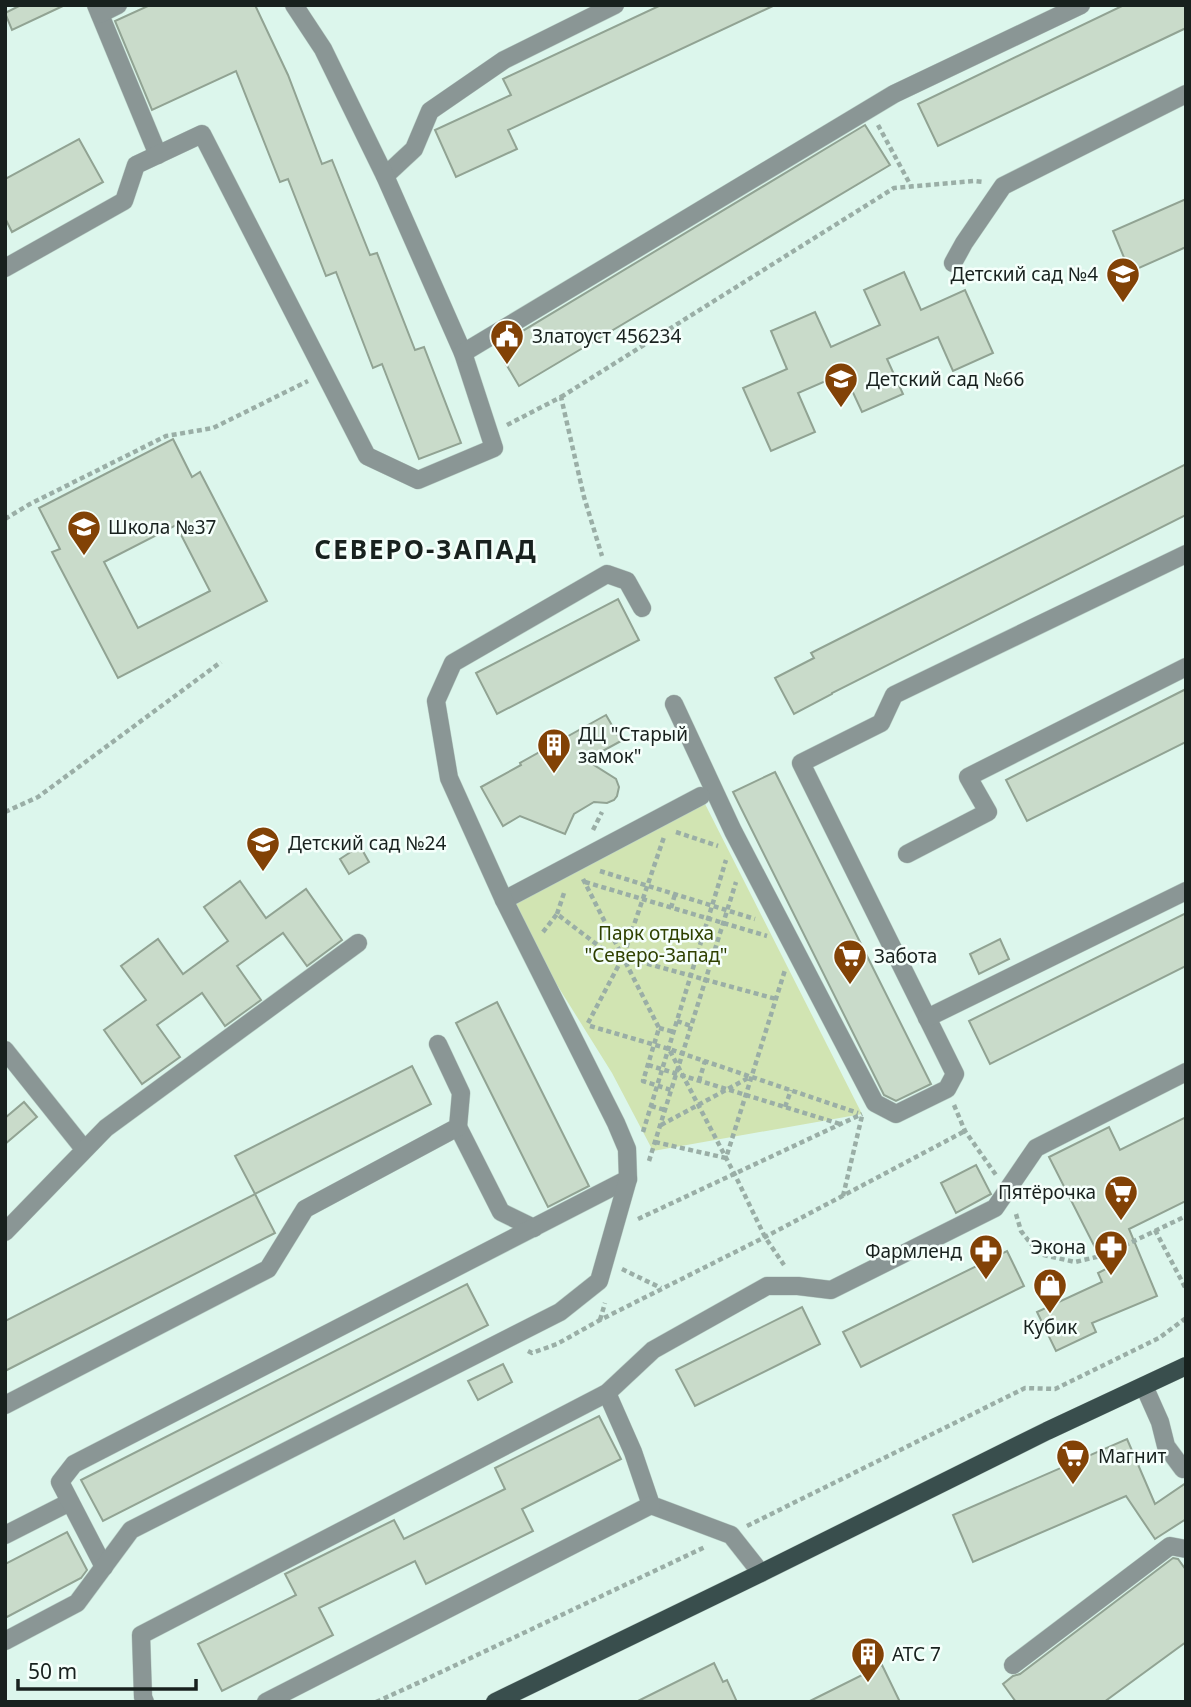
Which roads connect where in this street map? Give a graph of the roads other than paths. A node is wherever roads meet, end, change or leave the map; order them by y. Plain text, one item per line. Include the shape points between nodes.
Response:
1 (118, 5) edge
2 (615, 5) edge
3 (1081, 5) edge
4 (297, 6) edge
5 (98, 9) edge
6 (1186, 94) edge
7 (158, 155) junction
8 (385, 176) junction
9 (953, 263) dead end
10 (5, 268) edge
11 (463, 353) junction
12 (1186, 554) edge
13 (642, 608) dead end
14 (1186, 667) edge
15 (674, 704) dead end
16 (701, 796) dead end
17 (907, 854) dead end
18 (1186, 891) edge
19 (504, 900) junction
20 (358, 943) dead end
21 (928, 1018) junction
22 (438, 1044) dead end
23 (5, 1050) edge
24 (1186, 1072) edge
25 (458, 1127) junction
26 (84, 1149) junction
27 (628, 1179) junction
28 (534, 1227) junction
29 (5, 1232) edge
30 (1186, 1366) edge
31 (1144, 1386) junction
32 (607, 1394) junction
33 (5, 1405) edge
34 (1183, 1469) dead end
35 (70, 1502) junction
36 (651, 1505) junction
37 (5, 1535) edge
38 (1186, 1549) edge
39 (104, 1567) junction
40 (761, 1573) junction
41 (5, 1641) edge
42 (1013, 1665) dead end
43 (145, 1702) edge
44 (266, 1702) edge
45 (495, 1702) edge

1 - 5 lane
2 - 8 lane via 504,60 430,111 414,149
3 - 11 lane via 894,94
4 - 8 lane
5 - 7 lane
6 - 9 lane via 1003,186
7 - 10 lane via 136,165 124,201
7 - 11 lane via 202,134 367,456 418,480 494,448
8 - 11 lane
12 - 21 lane via 894,695 881,723 801,763
13 - 19 lane via 627,581 607,574 453,663 436,701 449,778
14 - 17 lane via 968,777 988,811
15 - 21 lane via 733,831 875,1103 896,1114 947,1089 955,1074
16 - 19 lane
18 - 21 lane
19 - 27 lane via 616,1123 627,1149
20 - 26 lane via 106,1128
22 - 25 lane via 461,1093
23 - 26 lane
24 - 32 lane via 1036,1148 996,1208 831,1290 767,1286 653,1350
25 - 28 lane via 501,1212
25 - 33 lane via 305,1209 268,1269
26 - 29 lane
27 - 28 lane
27 - 39 lane via 599,1281 560,1312 131,1530
28 - 35 lane via 74,1464 60,1482
30 - 31 main road
31 - 34 lane via 1166,1446
31 - 40 main road
32 - 36 lane
32 - 43 lane via 141,1635
35 - 37 lane
35 - 39 lane
36 - 40 lane via 731,1535
36 - 44 lane
38 - 42 lane via 1170,1546
39 - 41 lane via 77,1603
40 - 45 main road

